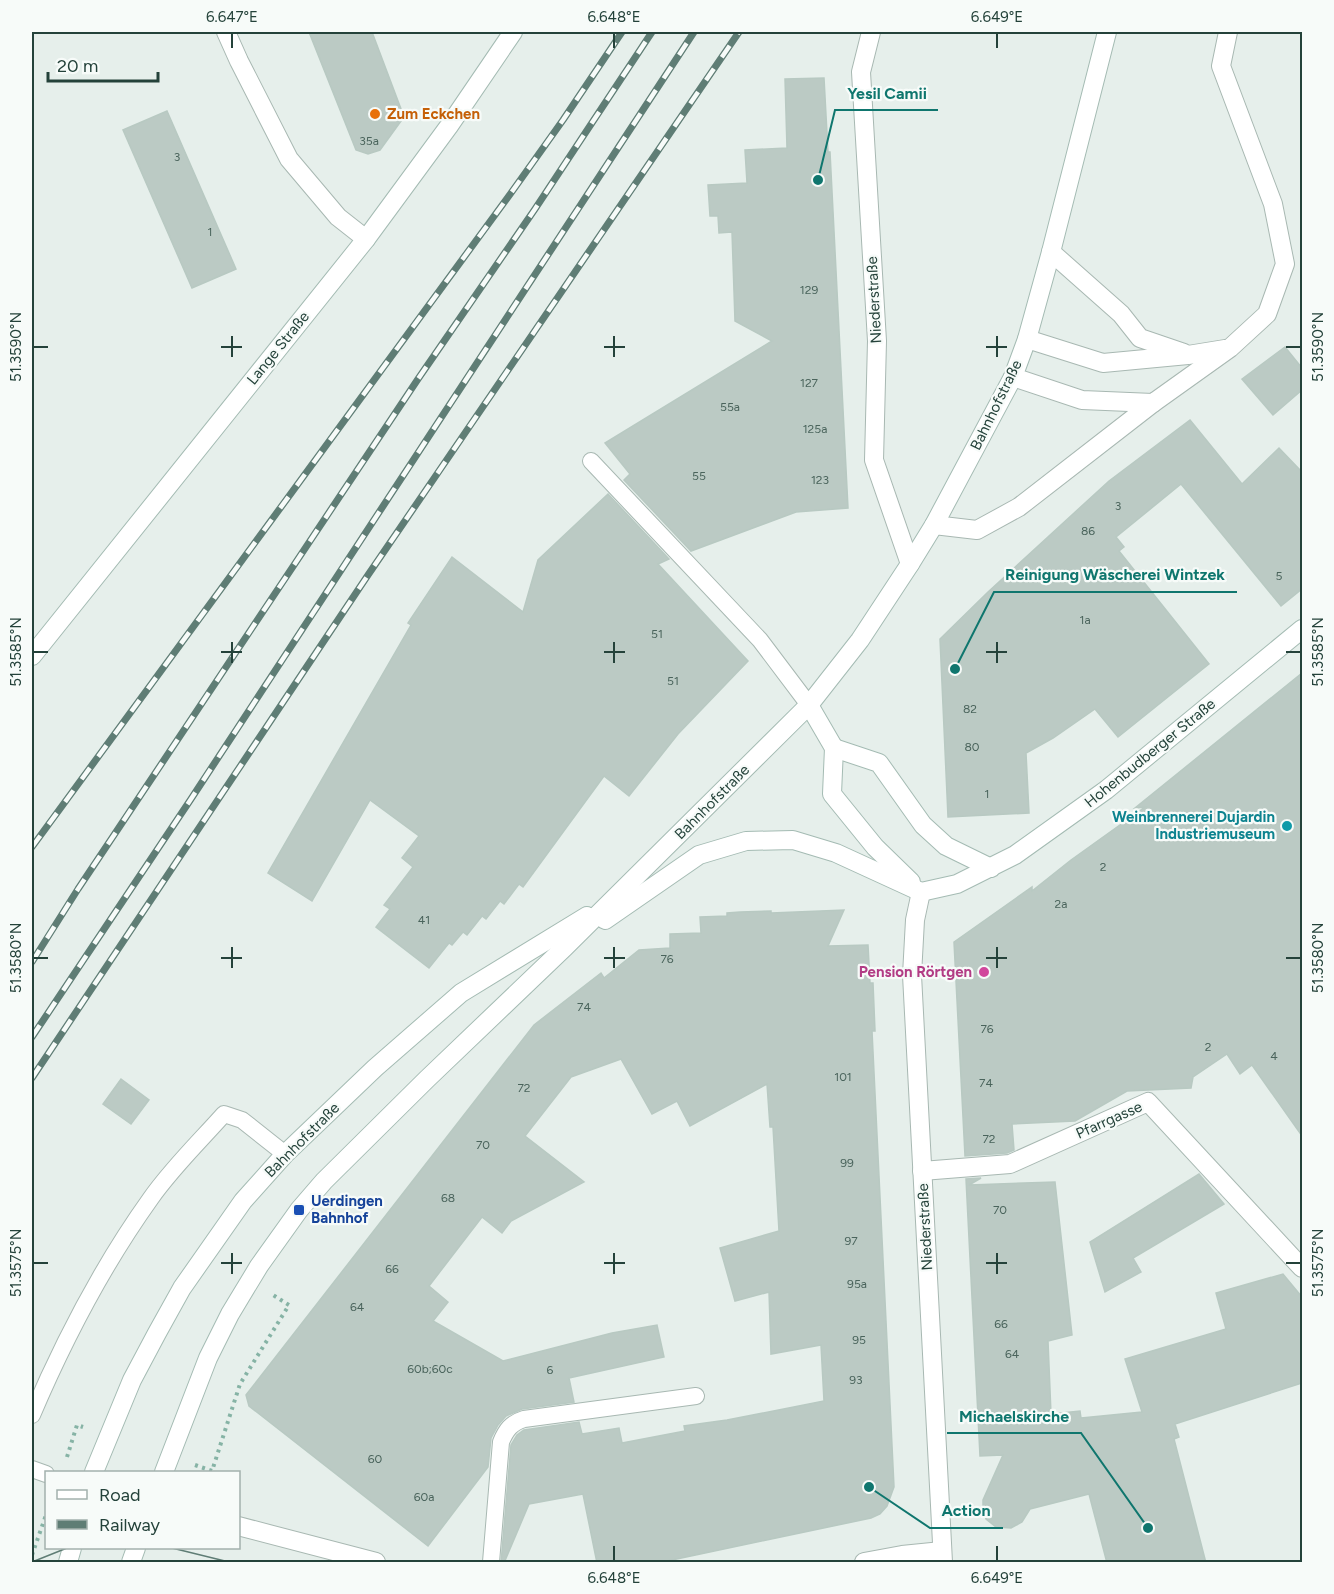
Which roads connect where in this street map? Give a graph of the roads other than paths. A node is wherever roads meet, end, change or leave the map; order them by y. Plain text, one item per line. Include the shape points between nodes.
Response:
1 (226, 32) edge
2 (513, 32) edge
3 (871, 32) edge
4 (1107, 32) edge
5 (1228, 32) edge
6 (366, 239) junction
7 (1052, 252) junction
8 (1027, 339) junction
9 (1230, 348) junction
10 (1188, 355) junction
11 (1013, 377) junction
12 (1153, 403) junction
13 (591, 461) dead end
14 (934, 525) junction
15 (910, 564) junction
16 (1302, 629) edge
17 (32, 656) edge
18 (808, 705) junction
19 (834, 748) junction
20 (991, 868) junction
21 (921, 892) junction
22 (615, 899) junction
23 (564, 948) junction
24 (285, 1154) junction
25 (922, 1171) junction
26 (1302, 1268) edge
27 (696, 1396) dead end
28 (32, 1415) edge
29 (95, 1471) edge
30 (165, 1471) edge
31 (240, 1527) edge
32 (942, 1557) edge
33 (367, 1561) edge
34 (491, 1563) edge
35 (864, 1563) edge

1 - 6 street via 289,159 338,217
2 - 6 street, Lange Straße
3 - 15 street, Niederstraße via 861,72 877,341 874,460
4 - 7 street, Bahnhofstraße
5 - 9 street via 1221,66 1273,204 1285,264 1266,314
6 - 17 street, Lange Straße
7 - 8 street, Bahnhofstraße
7 - 10 street via 1121,314 1140,338
8 - 10 street via 1103,363
8 - 11 street, Bahnhofstraße
9 - 10 street
9 - 12 street
11 - 12 street via 1082,400
11 - 14 street, Bahnhofstraße
12 - 14 street via 1019,507 977,530
13 - 18 lane via 760,640
14 - 15 street, Bahnhofstraße
15 - 18 street, Bahnhofstraße via 860,640
16 - 20 street, Hohenbudberger Straße via 1106,790
18 - 19 street
18 - 22 street, Bahnhofstraße
19 - 20 street via 879,763 923,825 946,846
19 - 21 street via 832,794 875,847
20 - 21 street, Hohenbudberger Straße via 957,884
21 - 23 street via 837,853 793,840 746,841 699,855
21 - 25 street, Niederstraße via 912,975
22 - 23 street, Bahnhofstraße
22 - 24 street, Bahnhofstraße via 461,993
23 - 30 street, Bahnhofstraße via 419,1086 299,1210 230,1314 196,1386
24 - 28 lane via 242,1120 224,1114 152,1196 108,1264 61,1350
24 - 29 street, Bahnhofstraße via 243,1201 182,1288 132,1380
25 - 26 street, Pfarrgasse via 1010,1164 1148,1102
25 - 32 street, Niederstraße
27 - 34 lane via 514,1422 501,1442
31 - 33 street
32 - 35 street via 902,1555

